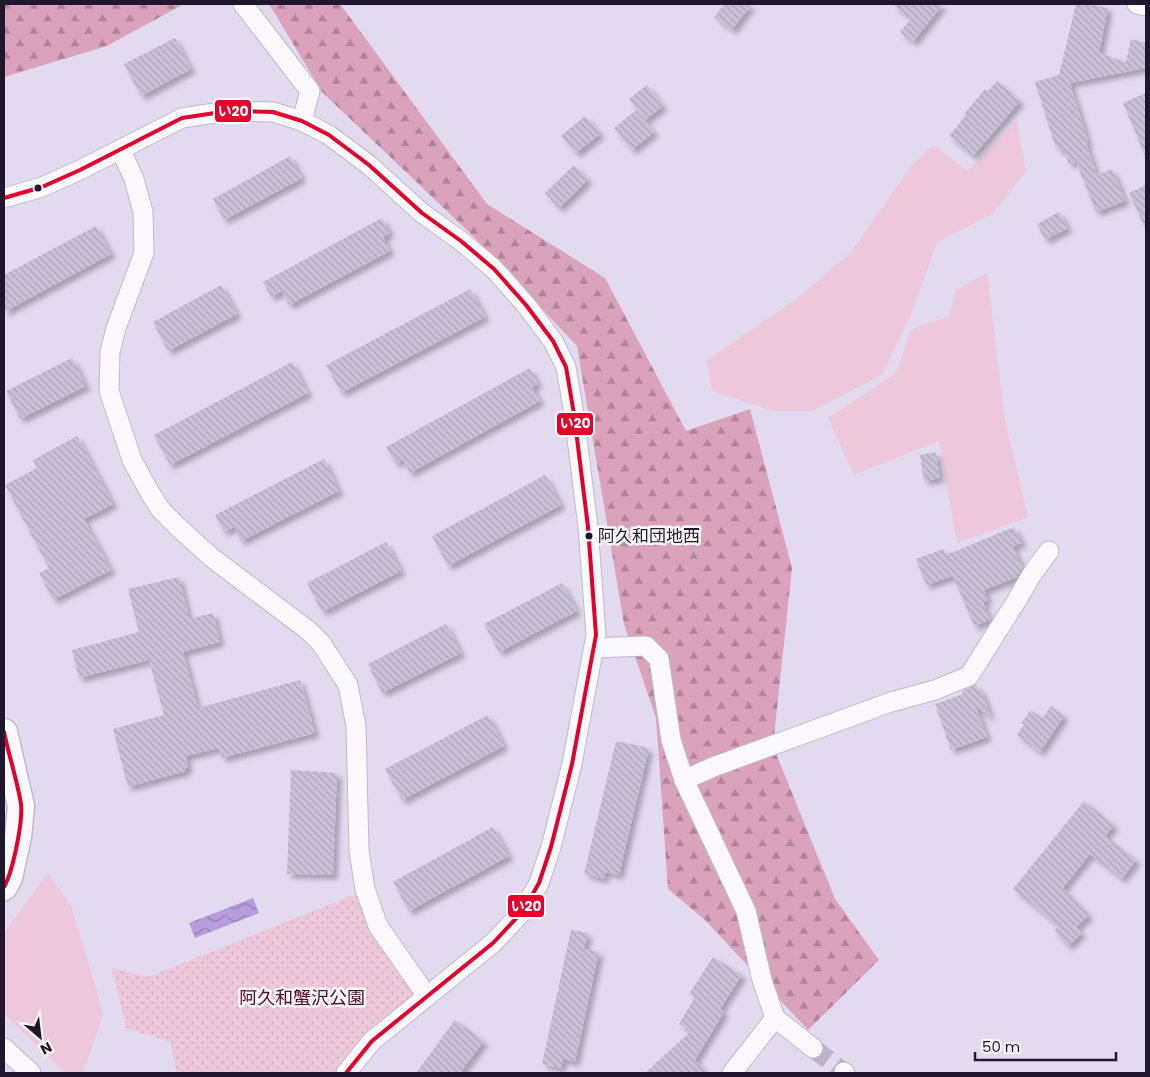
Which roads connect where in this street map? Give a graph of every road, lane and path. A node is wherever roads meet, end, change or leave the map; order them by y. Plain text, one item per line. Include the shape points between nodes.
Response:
1 (243, 4) edge
2 (1137, 4) edge
3 (1146, 6) edge
4 (302, 121) junction
5 (121, 150) junction
6 (4, 198) edge
7 (1049, 551) dead end
8 (594, 648) junction
9 (4, 732) edge
10 (684, 780) junction
11 (4, 887) edge
12 (427, 996) junction
13 (775, 1018) junction
14 (4, 1048) edge
15 (813, 1048) tunnel mouth
16 (31, 1073) edge
17 (346, 1073) edge
18 (732, 1073) edge

1 - 4 street via 310,91
2 - 3 street
4 - 5 street via 273,112 228,111 182,118
4 - 8 street via 329,135 368,165 422,213 494,269 553,341 566,367 574,414 588,526 596,635
5 - 6 street via 42,187
5 - 12 street via 143,212 144,253 116,328 110,352 109,391 132,460 167,516 211,557 309,630 348,685 356,726 359,851 365,889 378,926
7 - 10 street via 969,676
8 - 10 street via 646,646 659,659 671,740
8 - 12 street via 572,764 539,883 523,912 493,943
9 - 11 street via 21,806 18,837
10 - 13 street via 746,911 762,980
12 - 17 street via 372,1041
13 - 15 street
13 - 18 street
14 - 16 street

